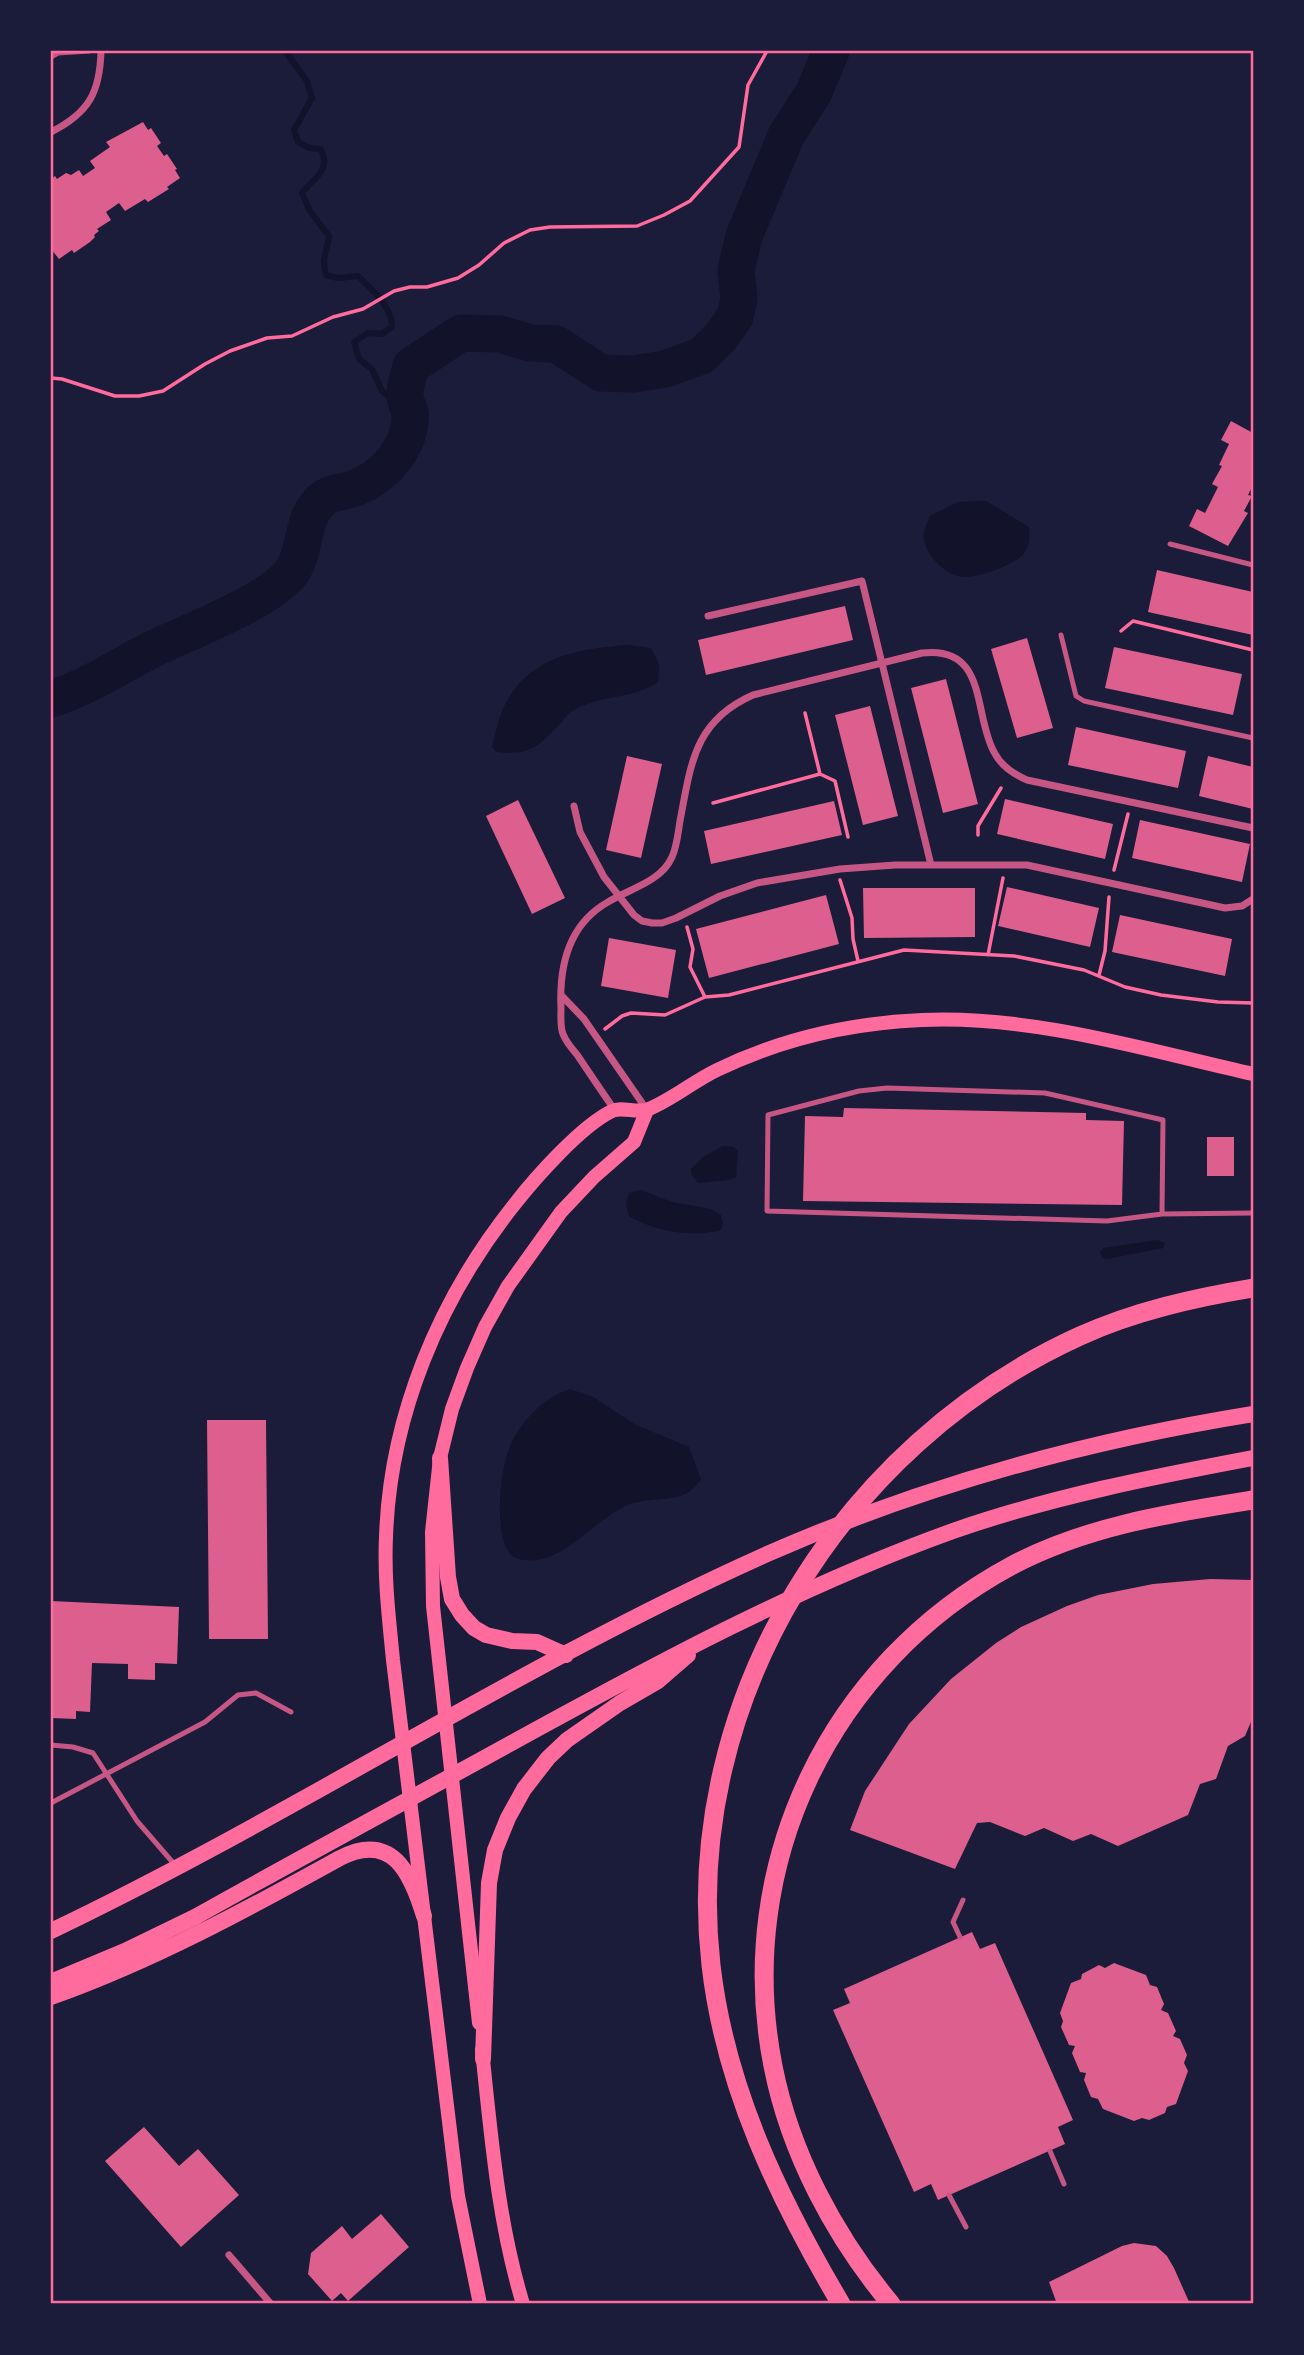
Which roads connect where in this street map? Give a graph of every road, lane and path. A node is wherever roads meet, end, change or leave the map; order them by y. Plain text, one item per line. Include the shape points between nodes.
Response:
1 (89, 51) edge
2 (101, 51) edge
3 (767, 51) edge
4 (51, 57) edge
5 (51, 132) edge
6 (51, 378) edge
7 (1170, 544) dead end
8 (1253, 565) edge
9 (708, 616) dead end
10 (1121, 631) dead end
11 (1061, 635) dead end
12 (1253, 650) edge
13 (882, 663) junction
14 (805, 713) dead end
15 (1253, 738) edge
16 (820, 774) junction
17 (1001, 789) dead end
18 (713, 803) dead end
19 (574, 806) dead end
20 (1129, 812) dead end
21 (1253, 828) edge
22 (978, 835) dead end
23 (848, 837) dead end
24 (931, 865) junction
25 (1114, 870) dead end
26 (1004, 872) dead end
27 (840, 878) dead end
28 (1110, 891) dead end
29 (617, 896) junction
30 (1253, 899) edge
31 (686, 925) dead end
32 (988, 955) junction
33 (858, 961) junction
34 (1099, 975) junction
35 (560, 994) junction
36 (705, 997) junction
37 (1253, 1003) edge
38 (605, 1029) dead end
39 (1253, 1074) edge
40 (614, 1110) junction
41 (647, 1110) junction
42 (1253, 1213) edge
43 (1163, 1214) junction
44 (1253, 1288) edge
45 (1253, 1414) edge
46 (440, 1458) junction
47 (1253, 1458) edge
48 (1253, 1500) edge
49 (709, 1637) junction
50 (566, 1654) junction
51 (291, 1712) dead end
52 (446, 1720) junction
53 (404, 1742) junction
54 (51, 1745) edge
55 (107, 1773) junction
56 (452, 1776) junction
57 (410, 1798) junction
58 (51, 1803) edge
59 (177, 1867) junction
60 (963, 1900) dead end
61 (424, 1916) junction
62 (51, 1931) edge
63 (960, 1937) dead end
64 (51, 1982) edge
65 (51, 1997) edge
66 (482, 2059) junction
67 (1051, 2151) dead end
68 (1064, 2184) dead end
69 (949, 2195) dead end
70 (966, 2227) dead end
71 (229, 2255) dead end
72 (271, 2304) edge
73 (480, 2304) edge
74 (523, 2304) edge
75 (841, 2304) edge
76 (891, 2304) edge

1 - 4 lane
2 - 5 street via 95,93 75,117
3 - 6 path via 748,85 739,148 690,201 636,226 530,230 504,243 458,278 394,291 363,309 292,336 267,338 230,351 163,391 115,396
7 - 8 lane
9 - 13 street via 862,581
10 - 12 path via 1133,621
11 - 15 lane via 1076,696 1084,701
13 - 21 street via 935,652 959,661 975,684 994,753 1014,774 1027,780
13 - 24 street
13 - 29 street via 753,695 721,713 697,747 668,866
14 - 16 path
16 - 18 path
16 - 23 path via 835,781
17 - 22 path via 978,826
19 - 29 street via 586,847
20 - 25 path
24 - 29 street via 865,866 757,883 662,923 642,920
24 - 30 street via 1027,865 1225,908
26 - 32 path
27 - 33 path
28 - 34 path
29 - 35 street via 577,928
31 - 36 path via 692,949 690,967
32 - 33 path via 898,950
32 - 34 path via 1014,956
33 - 36 path via 729,995
34 - 37 path via 1161,995
35 - 40 street via 562,1034
35 - 41 street via 584,1019
36 - 38 path via 665,1015 626,1014
39 - 41 main road via 1026,1025 924,1020 840,1029 785,1043 716,1071
40 - 41 main road
40 - 53 main road via 544,1169 493,1232 442,1318 410,1399 394,1467 386,1538 388,1613
41 - 46 main road via 634,1142 561,1212 508,1286 467,1368
42 - 43 lane
43 - 43 lane via 1107,1221 767,1211 768,1115 887,1088 1045,1093 1163,1120
44 - 75 highway via 1184,1301 1083,1334 978,1394 936,1425 832,1534 794,1589 750,1680 715,1807 707,1888 711,1967 727,2051 754,2134 779,2191
45 - 50 main road via 1108,1441 912,1497 768,1554
46 - 50 main road via 448,1577 461,1615 486,1635 537,1642
46 - 52 main road via 432,1568
47 - 49 main road via 1067,1497 956,1530 827,1581
48 - 76 highway via 1079,1537 1040,1552 982,1584 932,1620 878,1670 837,1726 807,1779 783,1843 769,1911 765,1985 773,2066 809,2175 850,2249
49 - 56 main road
49 - 66 main road via 658,1681 567,1740 524,1789 508,1818 489,1883
50 - 52 main road
51 - 55 lane via 256,1693 238,1695 205,1722
52 - 53 main road
52 - 56 main road
53 - 57 main road
53 - 59 main road
54 - 55 lane via 93,1753
55 - 58 lane
55 - 59 lane via 137,1821
56 - 57 main road
56 - 66 main road
57 - 61 main road
57 - 64 main road via 195,1917
59 - 62 main road
60 - 63 lane via 953,1922
61 - 65 main road via 404,1867 383,1853 359,1850 121,1970
61 - 73 main road via 458,2196
66 - 74 main road via 506,2236
67 - 68 lane
69 - 70 lane
71 - 72 street

